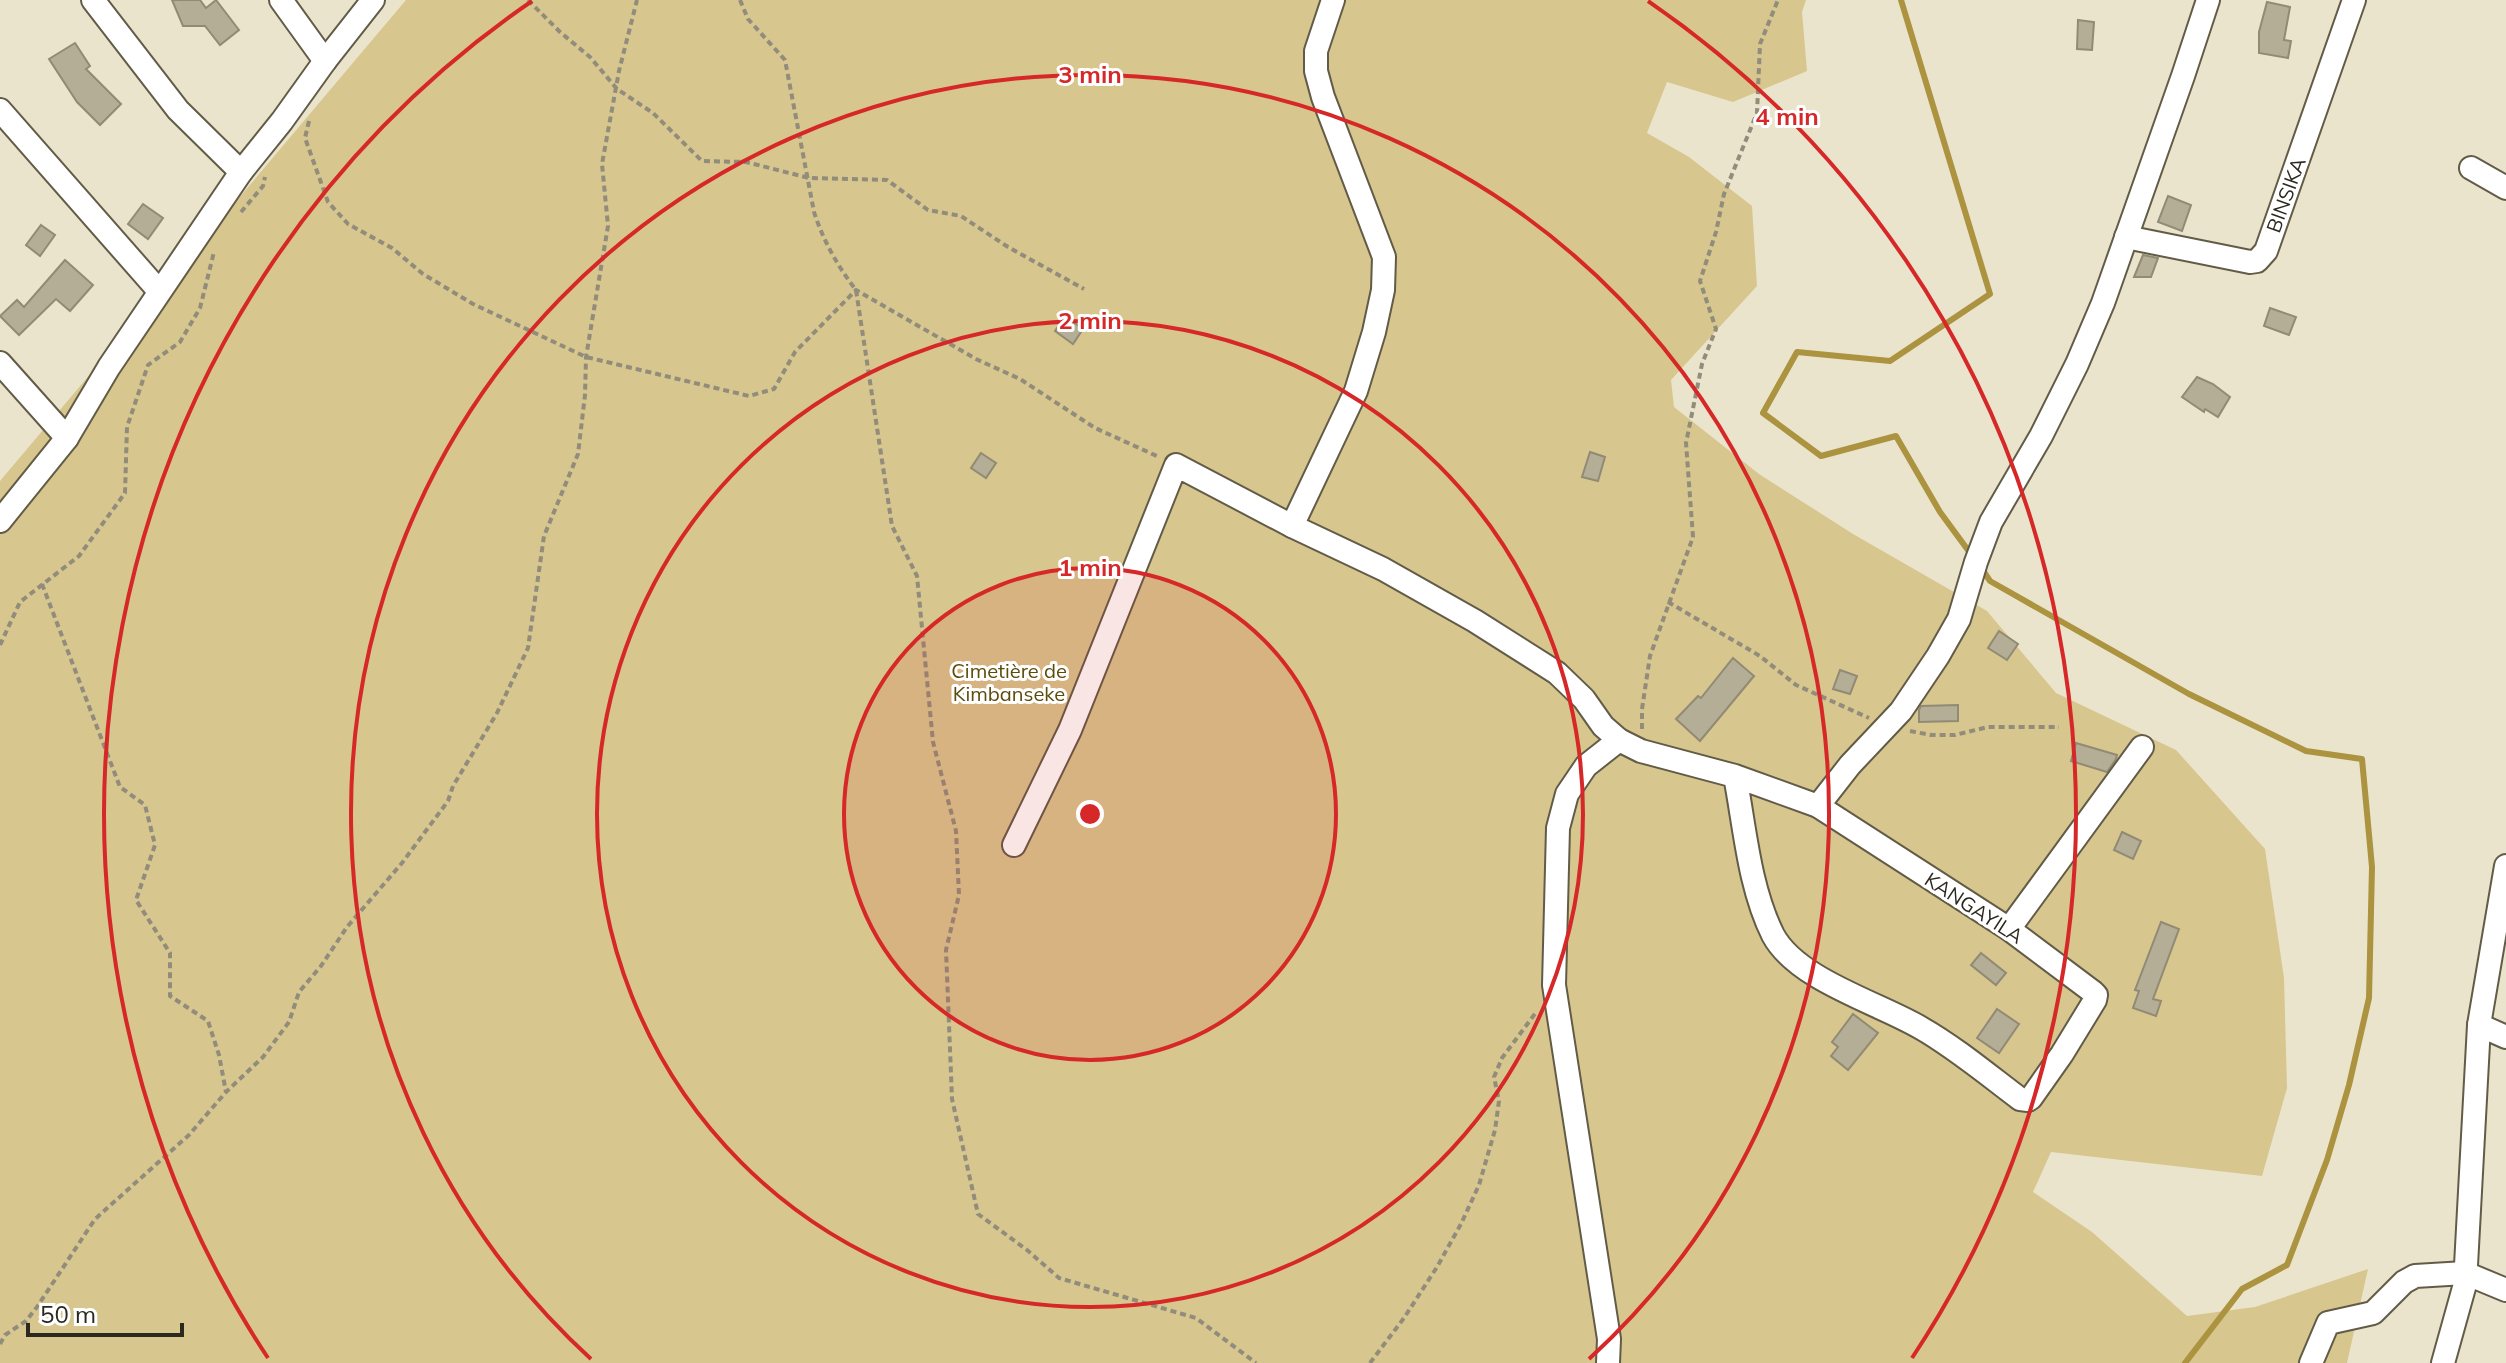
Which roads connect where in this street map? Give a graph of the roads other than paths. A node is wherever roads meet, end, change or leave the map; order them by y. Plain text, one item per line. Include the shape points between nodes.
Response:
1 (93, 0) edge
2 (281, 0) edge
3 (373, 0) edge
4 (1333, 0) edge
5 (1353, 0) edge
6 (2208, 0) edge
7 (2346, 2) edge
8 (1324, 28) junction
9 (325, 61) junction
10 (0, 110) edge
11 (2471, 168) dead end
12 (241, 172) junction
13 (2506, 188) edge
14 (2126, 237) junction
15 (159, 291) junction
16 (0, 363) edge
17 (67, 438) junction
18 (0, 521) edge
19 (1292, 526) junction
20 (1619, 740) junction
21 (2142, 747) dead end
22 (1735, 776) junction
23 (1818, 806) junction
24 (1014, 845) dead end
25 (2506, 866) edge
26 (2009, 929) junction
27 (2479, 1025) junction
28 (2506, 1037) edge
29 (2465, 1273) junction
30 (2506, 1290) edge
31 (1608, 1363) edge
32 (2311, 1363) edge
33 (2443, 1363) edge

1 - 12 street via 178,110
2 - 9 street
3 - 9 street
4 - 8 street
5 - 8 street
6 - 14 street
7 - 14 street, BINSIKA via 2302,152 2262,257 2250,262
8 - 19 street via 1316,71 1384,257 1383,290 1356,391
9 - 12 street
10 - 15 street
11 - 13 street
12 - 15 street
14 - 23 street via 2077,364 1991,522 1959,619 1901,711
15 - 17 street
16 - 17 street
17 - 18 street
19 - 20 street via 1383,569 1557,673
19 - 24 street via 1176,465 1070,730
20 - 22 street, KANGAYILA
20 - 31 street via 1586,766 1567,794 1558,828 1554,985 1609,1339
21 - 26 street
22 - 23 street, KANGAYILA
22 - 26 street, KANGAYILA via 1761,906 1775,938 1792,957 1859,999 1919,1027 2028,1100 2096,995
23 - 26 street, KANGAYILA
25 - 27 street
27 - 28 street
27 - 29 street
29 - 30 street
29 - 32 street via 2409,1278 2373,1313 2332,1320
29 - 33 street

